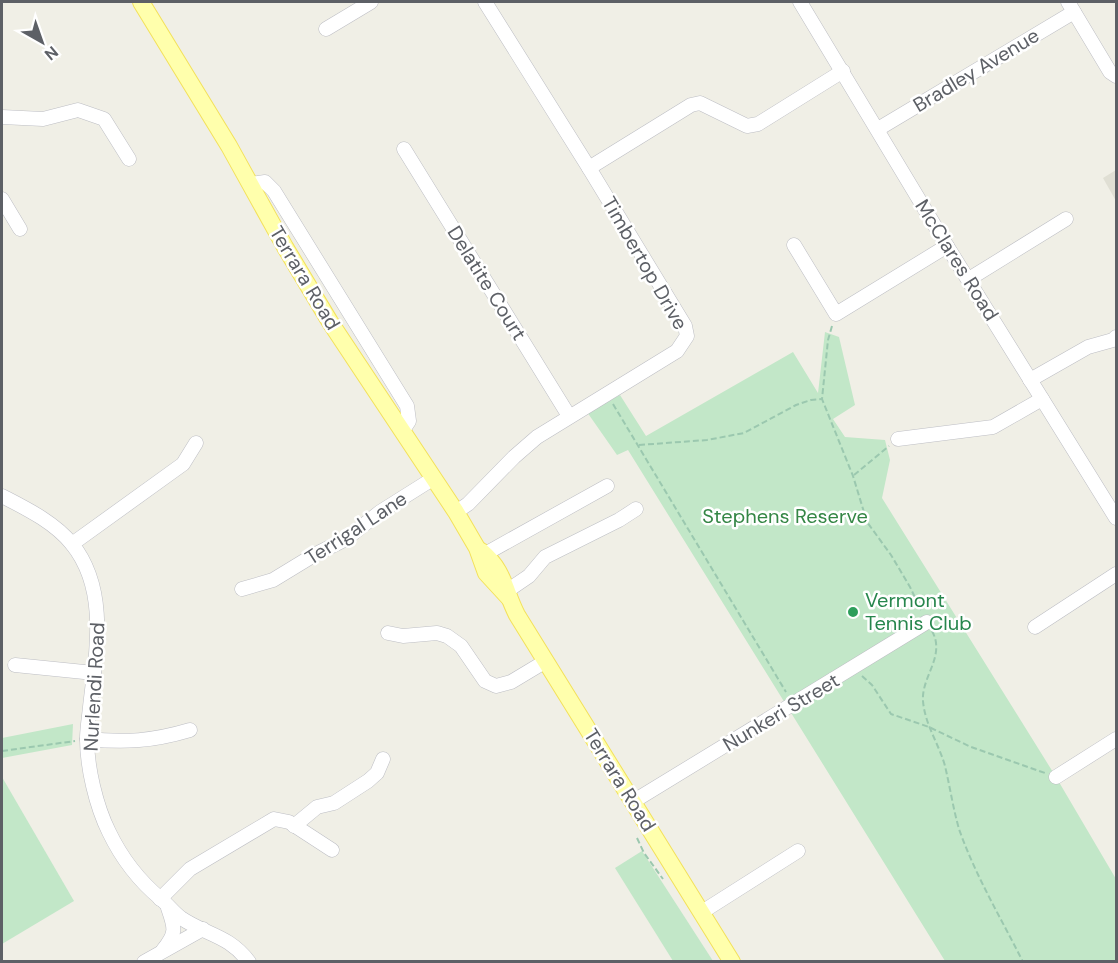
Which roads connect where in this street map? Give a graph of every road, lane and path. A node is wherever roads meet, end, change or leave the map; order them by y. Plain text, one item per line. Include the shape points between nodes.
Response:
1 (141, 2) edge
2 (371, 2) edge
3 (485, 2) edge
4 (800, 2) edge
5 (1071, 7) edge
6 (326, 29) dead end
7 (843, 71) junction
8 (1116, 76) edge
9 (2, 117) edge
10 (878, 129) junction
11 (404, 149) dead end
12 (129, 159) dead end
13 (590, 168) junction
14 (2, 199) edge
15 (1066, 219) dead end
16 (20, 229) dead end
17 (794, 245) dead end
18 (947, 246) junction
19 (969, 279) junction
20 (1116, 337) edge
21 (1030, 380) junction
22 (607, 394) junction
23 (822, 399) dead end
24 (1042, 399) junction
25 (569, 416) junction
26 (898, 439) joint
27 (196, 443) dead end
28 (638, 445) junction
29 (854, 476) dead end
30 (434, 478) junction
31 (607, 486) dead end
32 (2, 496) edge
33 (636, 509) dead end
34 (456, 512) junction
35 (1116, 518) edge
36 (72, 544) junction
37 (481, 553) junction
38 (1116, 574) edge
39 (242, 589) dead end
40 (506, 594) junction
41 (927, 622) dead end
42 (1035, 627) dead end
43 (388, 633) dead end
44 (546, 661) junction
45 (15, 665) dead end
46 (851, 669) junction
47 (94, 673) junction
48 (794, 704) junction
49 (189, 730) dead end
50 (87, 739) junction
51 (1116, 739) edge
52 (2, 752) edge
53 (383, 759) dead end
54 (1056, 777) joint
55 (633, 801) junction
56 (294, 826) junction
57 (332, 850) dead end
58 (798, 851) dead end
59 (164, 902) junction
60 (702, 912) junction
61 (203, 929) junction
62 (160, 954) junction
63 (144, 962) edge
64 (249, 962) edge
65 (732, 962) edge

1 - 30 main road, Terrara Road via 230,146 330,322
2 - 6 street
3 - 13 street, Timbertop Drive
4 - 7 street, McClares Road
5 - 8 street
5 - 10 street, Bradley Avenue
7 - 10 street, McClares Road
7 - 13 street via 758,124 747,126 700,103 691,105
9 - 12 street via 43,119 78,110 104,119
10 - 18 street, McClares Road
11 - 25 street, Delatite Court
13 - 22 street, Timbertop Drive via 685,326 687,336 677,351
14 - 16 street
15 - 19 street
17 - 18 street via 836,314
18 - 19 street, McClares Road
19 - 21 street, McClares Road
20 - 21 street via 1088,346
21 - 24 street, McClares Road
22 - 25 street, Timbertop Drive
22 - 28 path
23 - 28 path via 796,405 744,433
24 - 26 street via 993,427
24 - 35 street, McClares Road
25 - 34 street, Timbertop Drive via 537,437
26 - 29 path
27 - 36 street via 183,464
28 - 48 path
30 - 34 main road, Terrara Road
30 - 39 street, Terrigal Lane via 346,539 273,580
31 - 37 street
32 - 36 street, Nurlendi Road via 51,524
33 - 40 street via 545,557
34 - 37 main road, Terrara Road
36 - 47 street, Nurlendi Road via 84,561 96,599
37 - 40 main road, Terrara Road via 486,573
38 - 42 street
40 - 44 main road, Terrara Road
41 - 46 street, Nunkeri Street
43 - 44 street via 447,636 460,646 485,681 496,686 512,682
44 - 55 main road, Terrara Road
45 - 47 street
46 - 48 street, Nunkeri Street
46 - 54 path via 872,685 891,714
47 - 50 street, Nurlendi Road
48 - 55 street, Nunkeri Street
49 - 50 street via 138,741
50 - 52 path
50 - 59 street, Nurlendi Road via 94,791 108,830 126,863
51 - 54 street
53 - 56 street via 368,781 333,803 317,807
55 - 60 main road, Terrara Road
56 - 57 street
56 - 59 street via 274,819 261,825 190,869
58 - 60 street
59 - 61 street, Nurlendi Road via 181,918
59 - 62 street via 173,938
60 - 65 main road, Terrara Road
61 - 62 street
61 - 64 street, Nurlendi Road via 227,940
62 - 63 street

